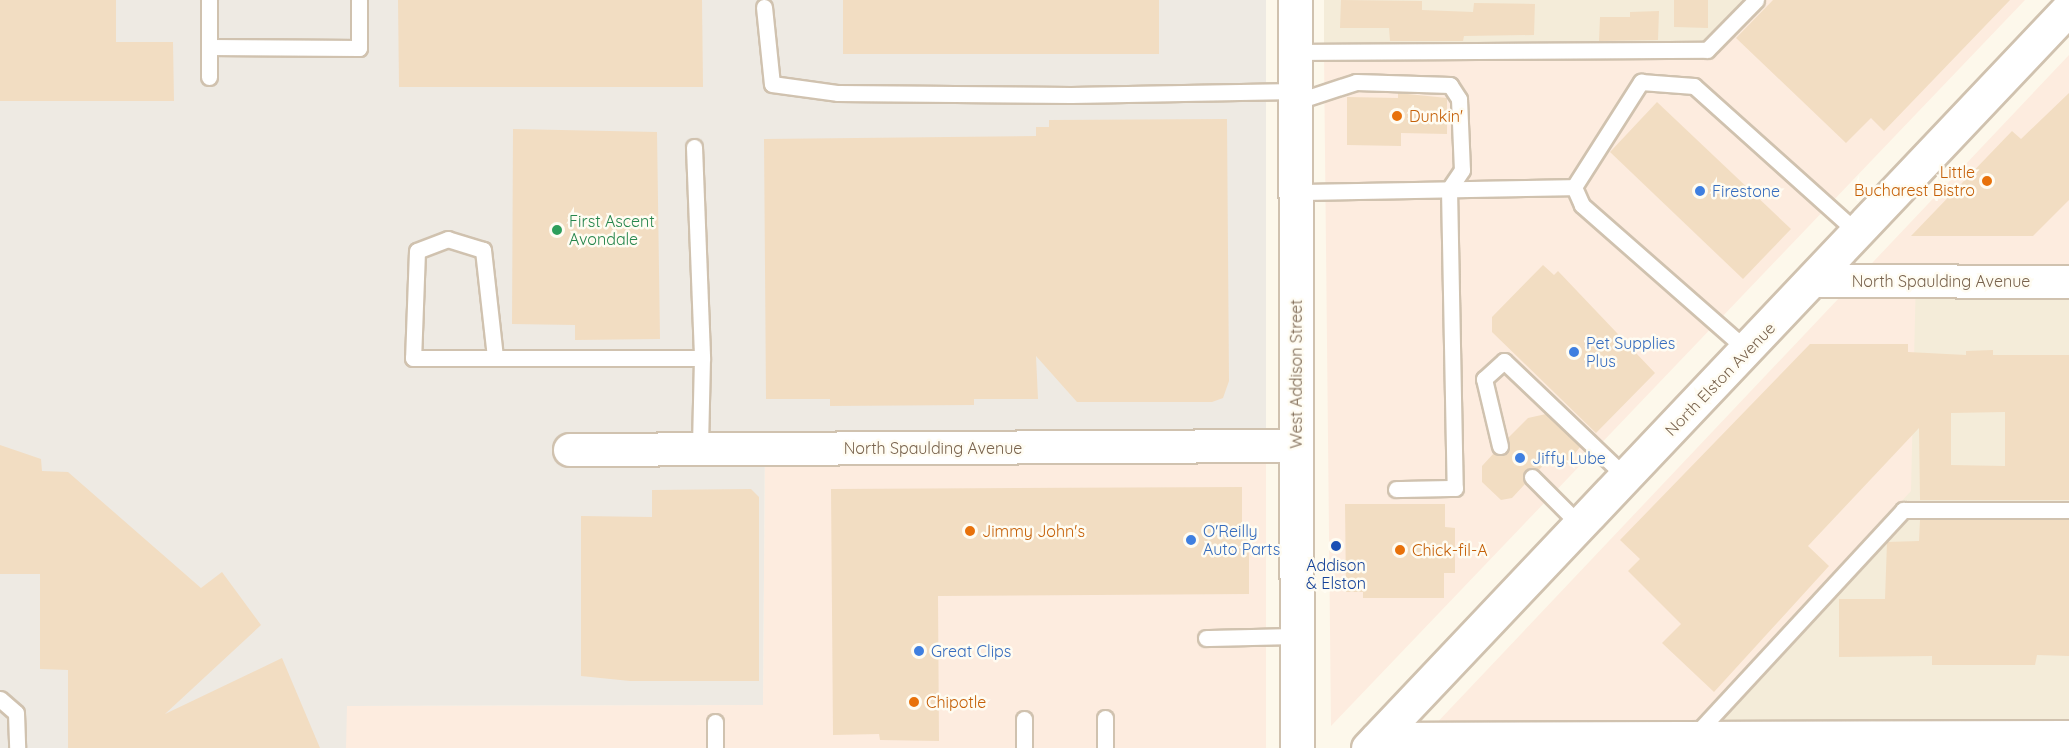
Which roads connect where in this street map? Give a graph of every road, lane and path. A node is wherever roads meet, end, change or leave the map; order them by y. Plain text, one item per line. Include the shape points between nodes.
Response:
1 (209, 0) edge
2 (359, 0) edge
3 (1295, 0) edge
4 (1756, 0) edge
5 (764, 7) dead end
6 (2069, 8) edge
7 (209, 47) junction
8 (1295, 52) junction
9 (208, 77) dead end
10 (1295, 96) junction
11 (694, 147) dead end
12 (1574, 187) junction
13 (1449, 189) junction
14 (1296, 192) junction
15 (1858, 233) junction
16 (1813, 281) junction
17 (2069, 282) edge
18 (1747, 350) junction
19 (495, 357) junction
20 (702, 358) junction
21 (1296, 446) junction
22 (1500, 446) dead end
23 (700, 449) junction
24 (570, 450) dead end
25 (1532, 477) dead end
26 (1626, 477) junction
27 (1396, 489) dead end
28 (2069, 510) edge
29 (1581, 525) junction
30 (1298, 636) junction
31 (1206, 638) dead end
32 (0, 699) edge
33 (1105, 718) dead end
34 (1024, 719) dead end
35 (715, 722) dead end
36 (2069, 737) edge
37 (1691, 738) junction
38 (1527, 743) edge
39 (1373, 744) edge
40 (17, 748) edge
41 (715, 748) edge
42 (1024, 748) edge
43 (1105, 748) edge
44 (1297, 748) edge

1 - 7 lane
2 - 7 lane via 359,48
3 - 8 main road, West Addison Street
4 - 8 lane via 1707,50
5 - 10 lane via 772,84 838,93
6 - 15 main road, North Elston Avenue
7 - 9 lane
8 - 10 main road, West Addison Street
10 - 13 lane via 1356,82 1450,85 1459,99 1462,170
10 - 14 main road, West Addison Street
11 - 20 lane
12 - 13 lane
12 - 15 lane via 1641,82 1694,86
12 - 18 lane via 1582,205
13 - 14 lane
13 - 27 lane via 1455,488
14 - 21 main road, West Addison Street
15 - 16 main road, North Elston Avenue
16 - 17 street, North Spaulding Avenue
16 - 18 main road, North Elston Avenue
18 - 26 main road, North Elston Avenue
19 - 19 lane via 413,358 417,251 448,239 483,250
19 - 20 lane
20 - 23 lane
21 - 23 street, North Spaulding Avenue
21 - 30 main road, West Addison Street
22 - 26 lane via 1484,379 1504,361
23 - 24 street, North Spaulding Avenue
25 - 29 lane
26 - 29 main road, North Elston Avenue
28 - 37 lane via 1903,510
29 - 39 main road, North Elston Avenue
30 - 31 lane
30 - 44 main road, West Addison Street
32 - 40 lane via 16,713
33 - 43 lane
34 - 42 lane
35 - 41 lane
36 - 37 street
37 - 38 street
38 - 39 street

